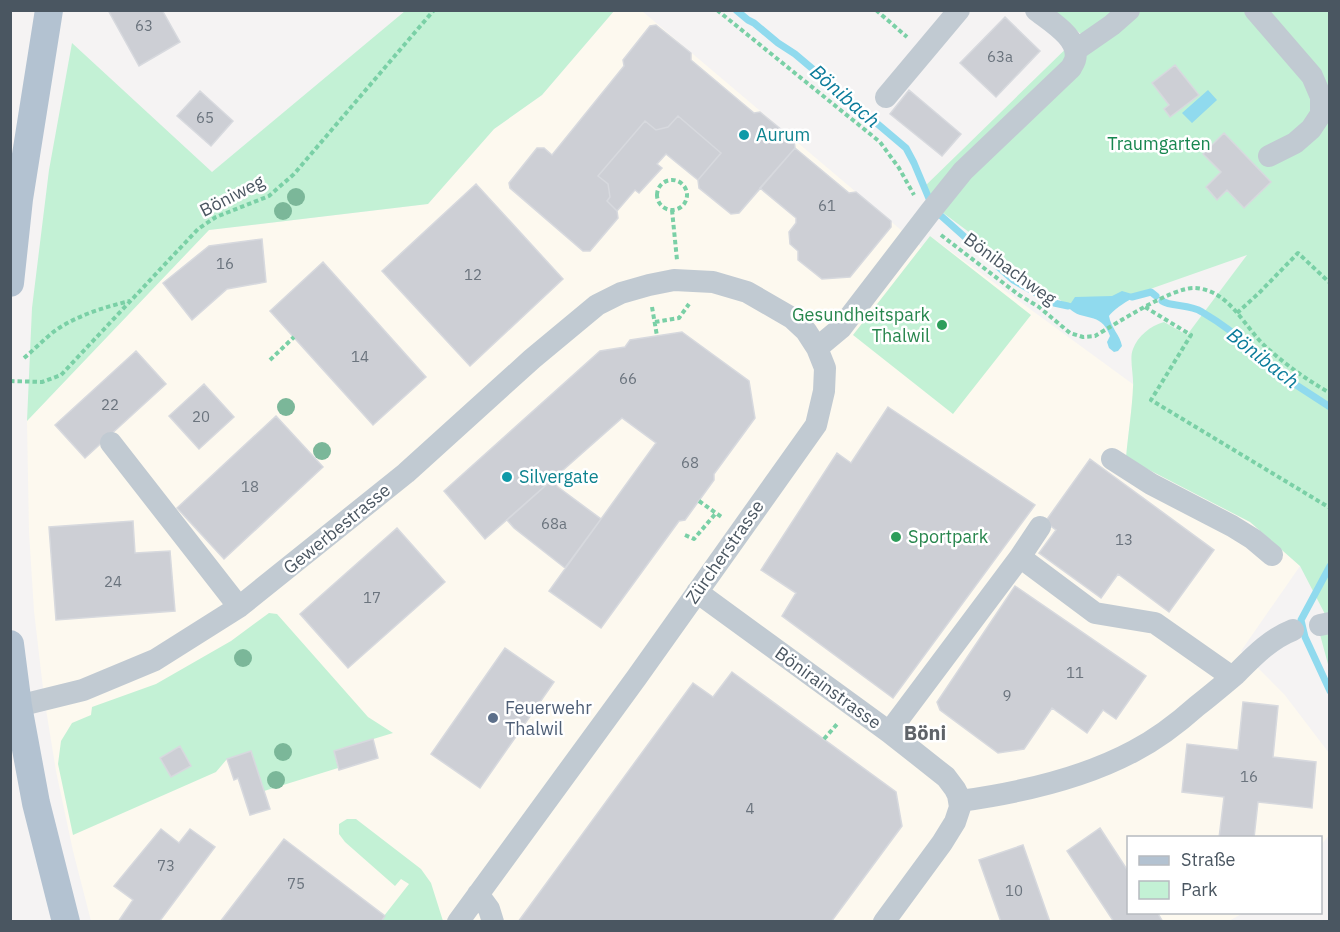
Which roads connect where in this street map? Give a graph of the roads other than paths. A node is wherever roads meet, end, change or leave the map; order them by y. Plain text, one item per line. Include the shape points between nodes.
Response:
1 (49, 10) edge
2 (958, 10) edge
3 (1036, 10) edge
4 (1129, 10) edge
5 (1255, 10) edge
6 (1076, 50) junction
7 (886, 97) dead end
8 (1269, 156) dead end
9 (10, 283) edge
10 (621, 293) joint
11 (817, 348) junction
12 (111, 443) dead end
13 (1112, 459) dead end
14 (1040, 527) dead end
15 (1272, 555) dead end
16 (1020, 557) junction
17 (697, 592) junction
18 (239, 607) junction
19 (1293, 630) dead end
20 (10, 644) edge
21 (1232, 677) junction
22 (18, 706) junction
23 (889, 732) junction
24 (960, 801) junction
25 (478, 894) junction
26 (66, 921) edge
27 (458, 921) edge
28 (493, 921) edge
29 (884, 921) edge

1 - 9 main road via 18,200
2 - 7 street
3 - 6 street via 1065,34
4 - 6 street
5 - 8 street via 1312,76 1321,97 1321,114 1311,129
6 - 11 street via 1071,68 963,171 841,328
10 - 11 street, Zürcherstrasse via 674,280 713,282 747,292 792,318
10 - 18 street, Gewerbestrasse via 597,305 406,473
11 - 17 street, Zürcherstrasse via 825,368 816,424
12 - 18 street
13 - 15 street via 1253,538
14 - 16 street
16 - 21 street via 1095,612 1155,623
16 - 23 street
17 - 23 street, Bönirainstrasse
17 - 25 street, Zürcherstrasse
18 - 22 street, Gewerbestrasse via 155,660 83,690
19 - 21 street via 1267,646
20 - 22 main road
21 - 24 street via 1154,739 1111,762 1061,780
22 - 26 main road via 36,803
23 - 24 street, Bönirainstrasse via 946,777
24 - 29 street via 950,831
25 - 27 street, Zürcherstrasse
25 - 28 street

